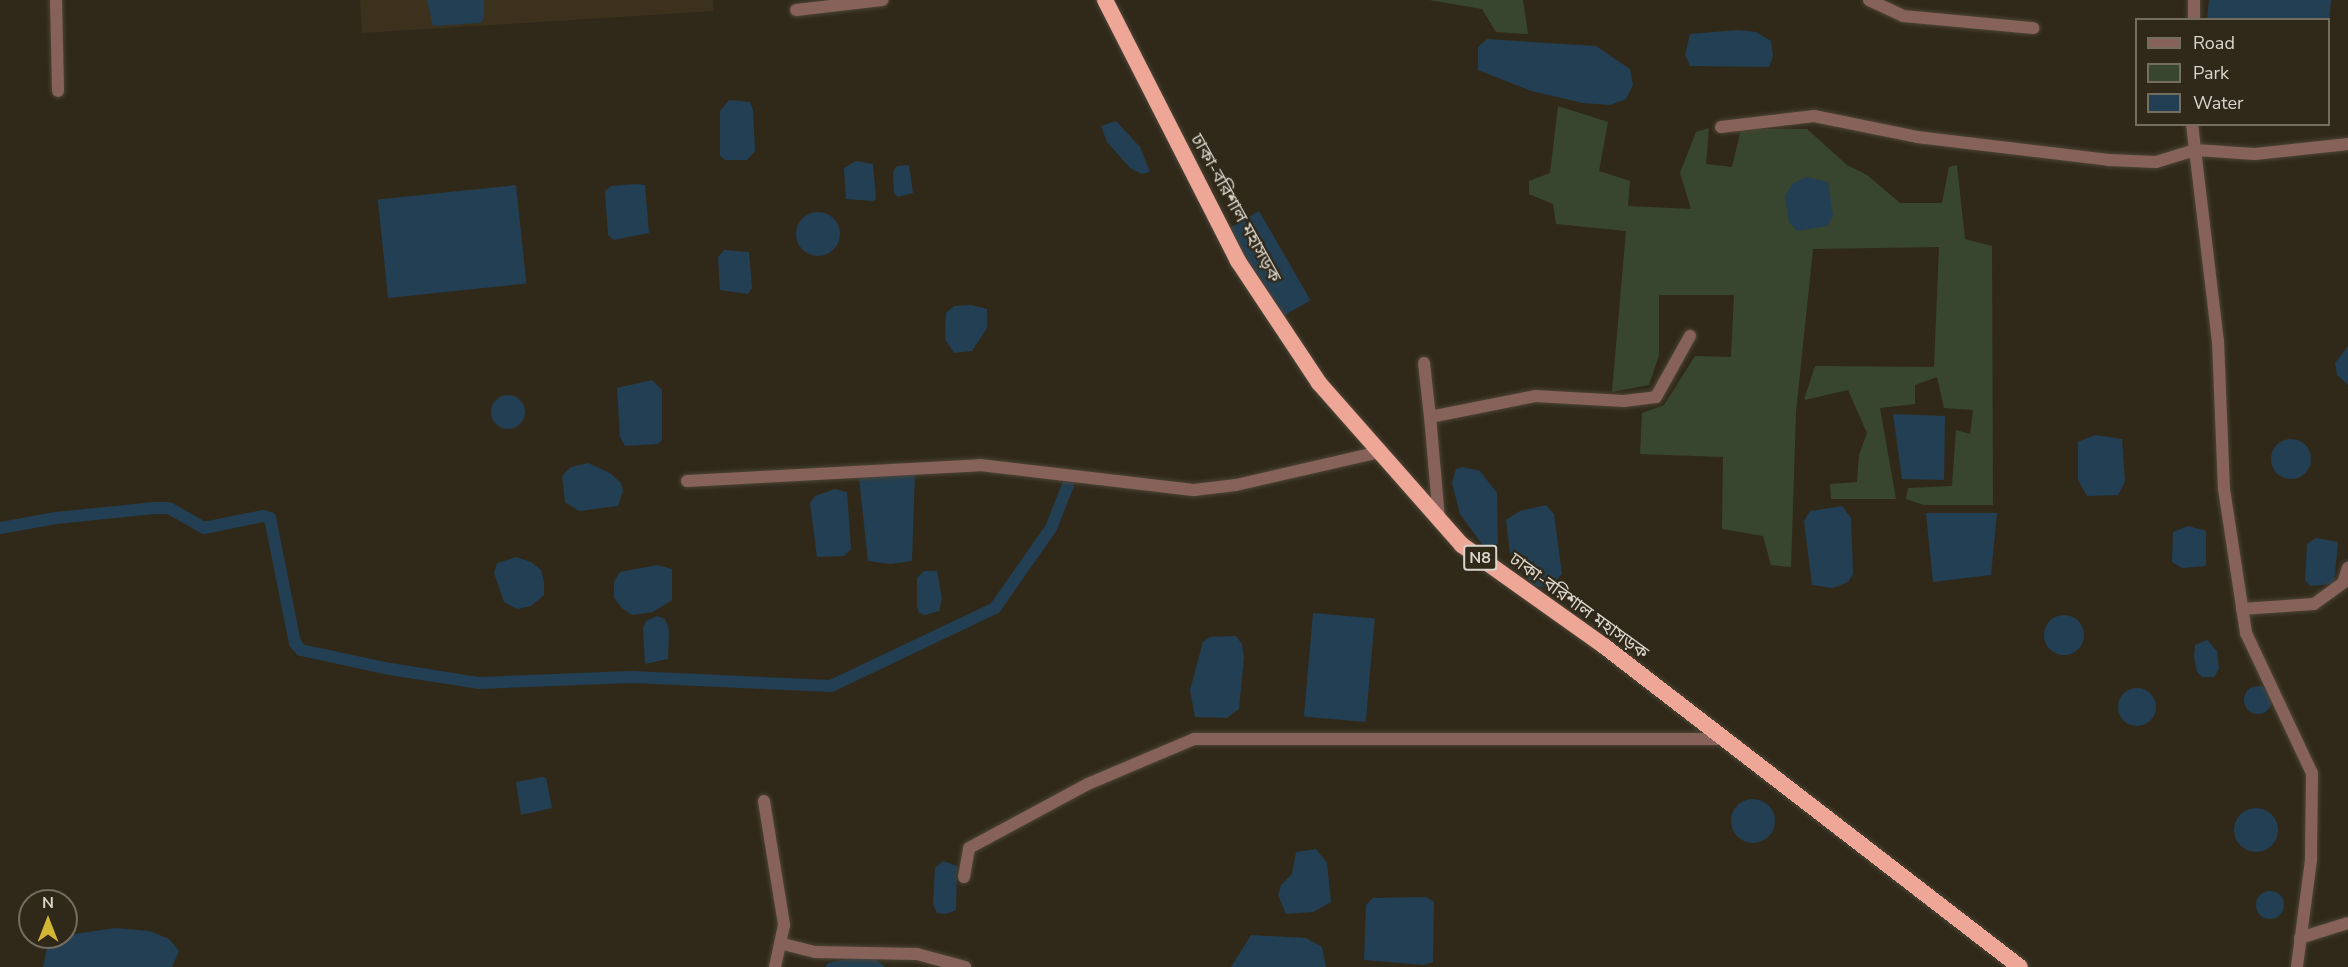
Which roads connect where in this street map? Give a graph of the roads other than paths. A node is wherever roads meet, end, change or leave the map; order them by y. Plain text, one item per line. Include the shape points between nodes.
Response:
1 (56, 0) edge
2 (882, 0) edge
3 (1105, 0) edge
4 (1869, 0) edge
5 (2194, 0) edge
6 (796, 10) dead end
7 (2194, 18) edge
8 (2033, 28) dead end
9 (58, 91) dead end
10 (2192, 126) edge
11 (1721, 127) dead end
12 (2348, 144) edge
13 (2195, 150) junction
14 (1690, 336) dead end
15 (1424, 363) dead end
16 (1430, 417) junction
17 (1380, 452) junction
18 (687, 480) dead end
19 (1442, 521) junction
20 (2348, 568) edge
21 (2242, 609) junction
22 (1726, 739) junction
23 (764, 801) dead end
24 (964, 877) dead end
25 (2348, 923) edge
26 (2300, 938) junction
27 (783, 944) junction
28 (775, 967) edge
29 (965, 967) edge
30 (2020, 967) edge
31 (2296, 967) edge

1 - 9 street
2 - 6 street
3 - 17 highway, ঢাকা-বরিশাল মহাসড়ক / N8 via 1239,261 1319,383
4 - 8 street via 1903,16
5 - 7 street
10 - 13 street
11 - 13 street via 1814,116 1917,137 2109,160 2156,162
12 - 13 street via 2255,154
13 - 21 street via 2218,341 2224,489
14 - 16 street via 1656,397 1624,401 1535,396
15 - 16 street
16 - 19 street via 1438,518
17 - 18 street via 1236,485 1194,490 980,465
17 - 19 highway, ঢাকা-বরিশাল মহাসড়ক / N8
19 - 22 highway, ঢাকা-বরিশাল মহাসড়ক / N8 via 1462,545
20 - 21 street via 2343,583 2314,604
21 - 26 street via 2246,633 2312,773 2311,860
22 - 24 street via 1194,739 1088,784 969,848
22 - 30 highway, ঢাকা-বরিশাল মহাসড়ক / N8
23 - 27 street via 784,925
25 - 26 street
26 - 31 street
27 - 28 street
27 - 29 street via 815,952 917,954

